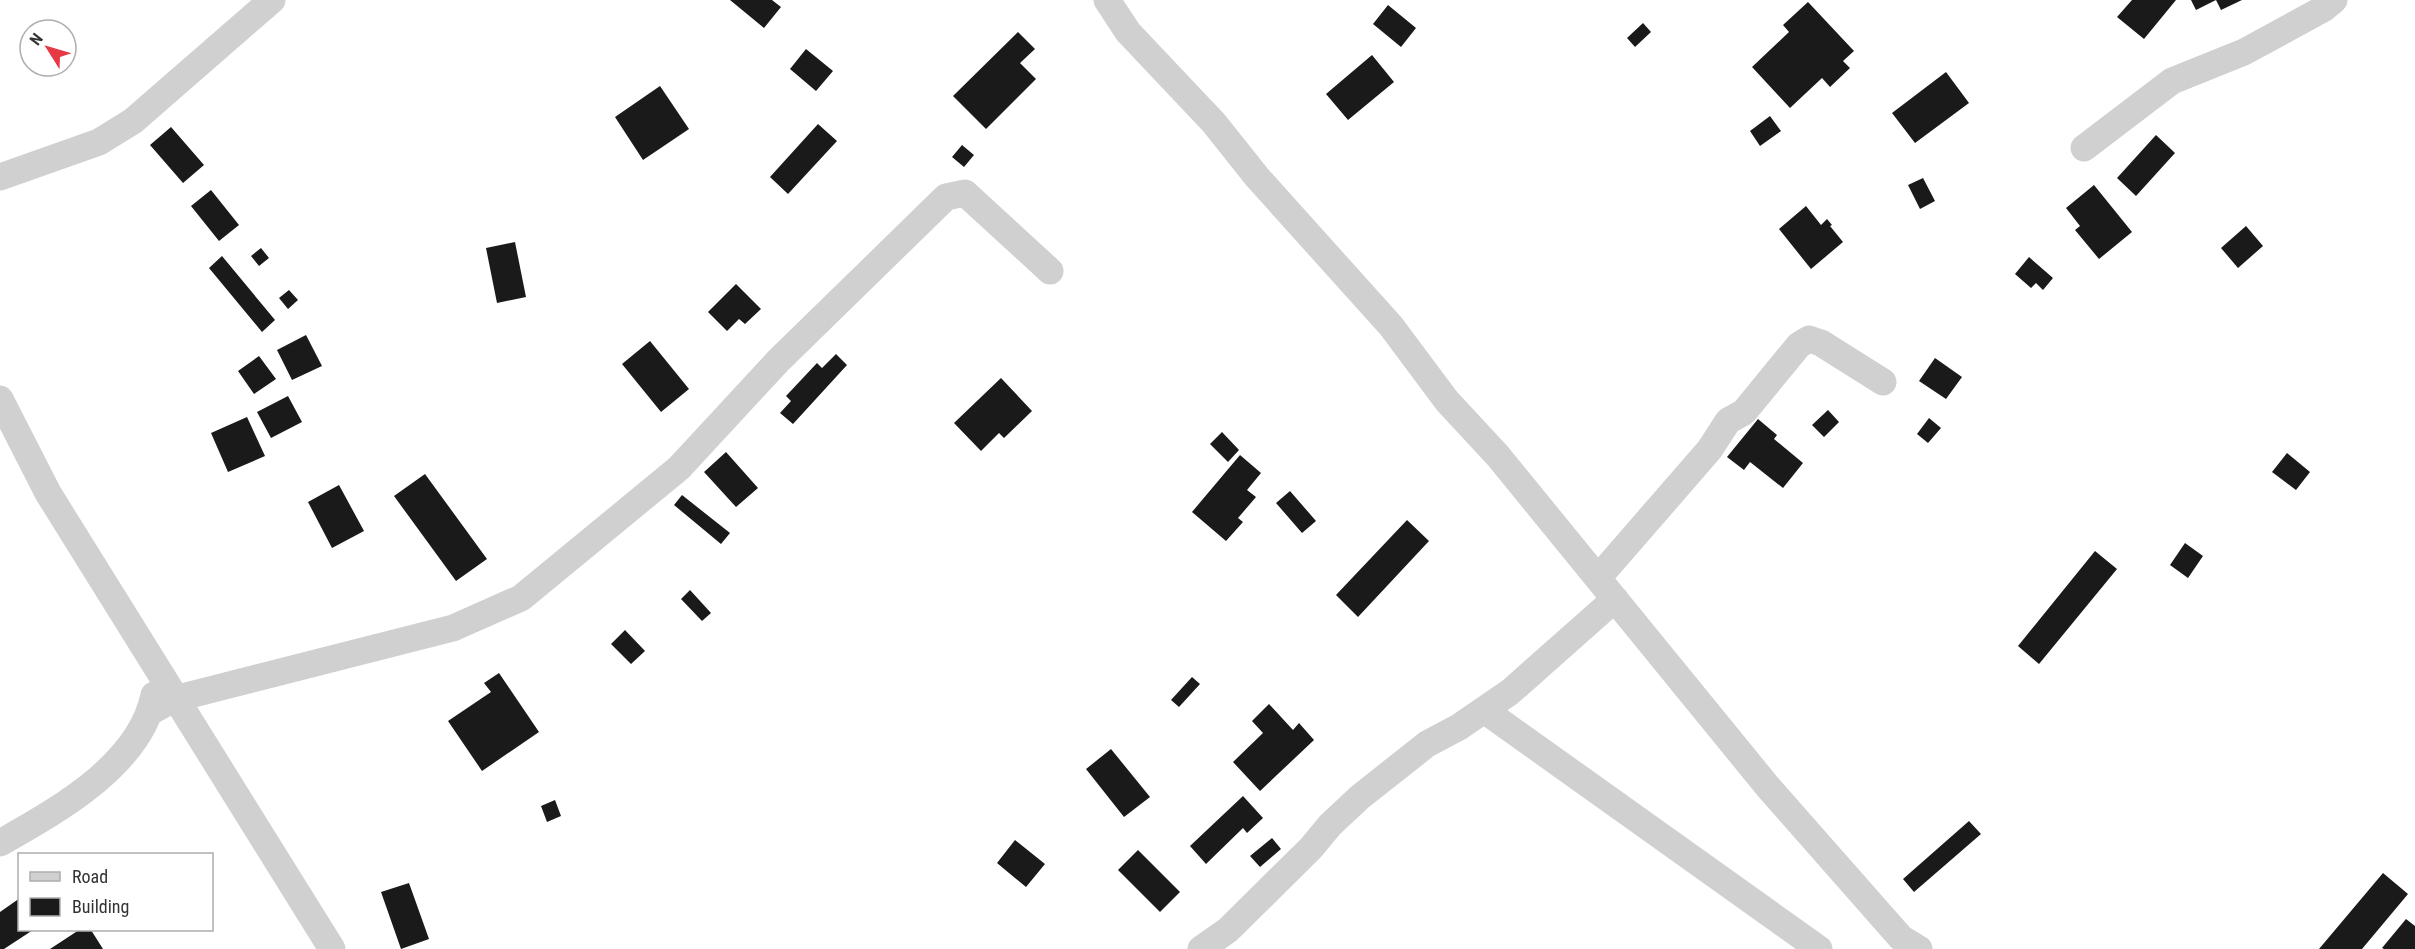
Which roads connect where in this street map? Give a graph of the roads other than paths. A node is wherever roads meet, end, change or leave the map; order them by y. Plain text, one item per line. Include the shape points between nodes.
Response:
1 (272, 0) edge
2 (1107, 0) edge
3 (2334, 0) edge
4 (2084, 148) dead end
5 (0, 177) edge
6 (1050, 271) dead end
7 (1882, 382) dead end
8 (0, 399) edge
9 (1598, 578) junction
10 (1615, 599) junction
11 (158, 673) junction
12 (174, 699) junction
13 (1484, 710) junction
14 (150, 712) junction
15 (0, 843) edge
16 (332, 949) edge
17 (1202, 949) edge
18 (1819, 949) edge
19 (1919, 949) edge

1 - 5 street via 133,121 99,142
2 - 9 street via 1128,32 1214,123 1257,177 1391,326 1447,401 1498,456
3 - 4 street via 2244,52 2172,81
6 - 12 street via 965,193 946,197 778,361 679,468 521,598 453,628
7 - 9 street via 1821,343 1809,339 1799,345 1744,412 1728,421 1710,449
8 - 11 street via 48,493
9 - 10 street
10 - 13 street via 1510,692
10 - 19 street via 1776,796 1901,938
11 - 12 street
11 - 14 street
12 - 14 street
12 - 16 street
13 - 17 street via 1427,744 1360,797 1228,930
13 - 18 street
14 - 15 street via 134,742 112,768

